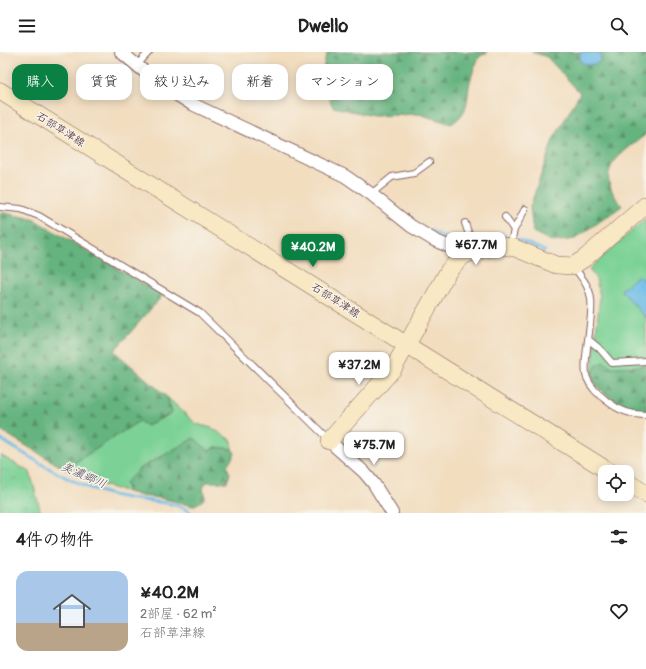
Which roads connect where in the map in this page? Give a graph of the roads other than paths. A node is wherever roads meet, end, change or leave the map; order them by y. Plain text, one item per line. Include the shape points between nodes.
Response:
1 (121, 52) edge
2 (149, 52) edge
3 (139, 64) junction
4 (0, 91) edge
5 (429, 162) dead end
6 (374, 191) junction
7 (646, 205) edge
8 (0, 207) edge
9 (525, 209) dead end
10 (505, 217) dead end
11 (465, 223) dead end
12 (512, 238) junction
13 (470, 248) junction
14 (573, 266) junction
15 (589, 340) junction
16 (406, 343) junction
17 (646, 361) edge
18 (646, 415) edge
19 (329, 441) junction
20 (599, 465) edge
21 (634, 486) edge
22 (646, 494) edge
23 (392, 513) edge

1 - 3 street
2 - 3 lane
3 - 6 street via 158,82 190,103
4 - 16 main road, 石部草津線
5 - 6 lane via 414,173 392,177
6 - 13 street via 411,226 434,240 457,250
7 - 14 main road
8 - 19 lane via 21,209 39,216 200,313
9 - 12 lane
10 - 12 lane
11 - 13 lane
12 - 13 main road via 503,246
12 - 14 main road via 556,265
13 - 16 main road via 449,270
14 - 15 lane via 591,297
15 - 17 lane via 612,364
15 - 18 lane via 586,377 595,392 615,407 636,415
16 - 19 main road via 393,369
16 - 20 main road, 石部草津線
19 - 23 street via 364,472
21 - 22 main road

